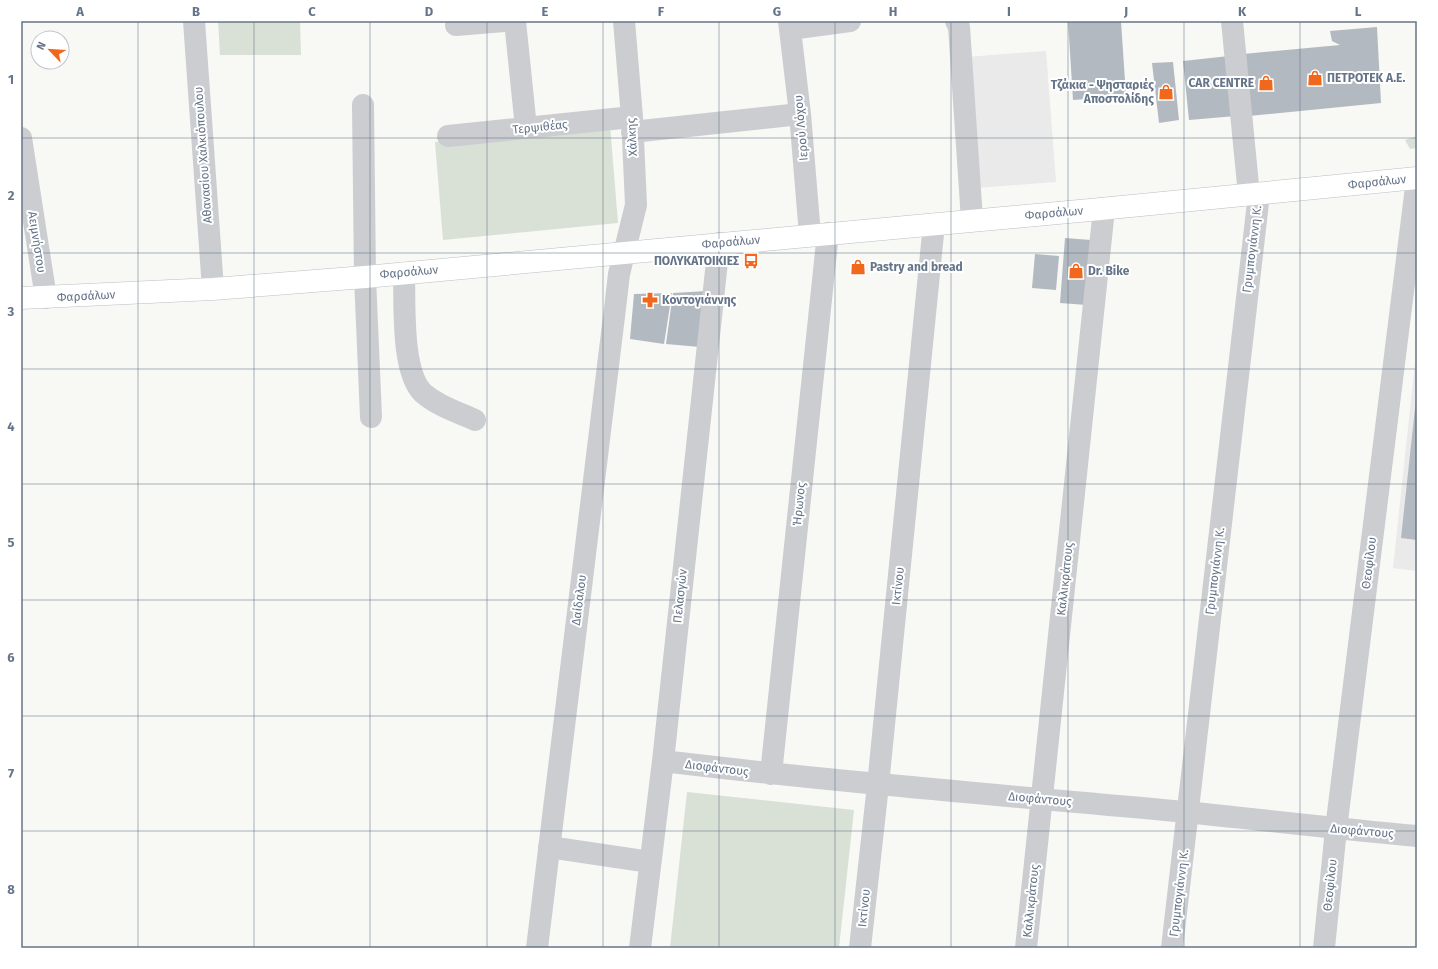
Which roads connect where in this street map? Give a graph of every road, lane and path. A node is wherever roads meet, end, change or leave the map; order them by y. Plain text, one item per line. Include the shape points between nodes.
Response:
1 (194, 21) edge
2 (504, 21) edge
3 (515, 21) edge
4 (624, 21) edge
5 (850, 21) edge
6 (956, 21) edge
7 (1232, 21) edge
8 (456, 25) dead end
9 (789, 25) edge
10 (363, 105) dead end
11 (800, 114) junction
12 (632, 125) junction
13 (526, 128) junction
14 (448, 136) dead end
15 (21, 138) edge
16 (1417, 178) edge
17 (1254, 195) junction
18 (1104, 209) junction
19 (972, 220) junction
20 (934, 224) junction
21 (819, 234) junction
22 (719, 243) junction
23 (624, 252) junction
24 (404, 273) junction
25 (365, 276) junction
26 (213, 289) junction
27 (21, 298) edge
28 (46, 298) junction
29 (371, 417) dead end
30 (475, 420) dead end
31 (662, 761) junction
32 (771, 774) junction
33 (878, 785) junction
34 (1042, 800) junction
35 (1188, 813) junction
36 (1336, 829) junction
37 (1417, 836) edge
38 (549, 847) junction
39 (650, 862) junction
40 (537, 948) edge
41 (640, 948) edge
42 (860, 948) edge
43 (1026, 948) edge
44 (1172, 948) edge
45 (1324, 948) edge

1 - 26 street, Αθανασίου Χαλκιόπουλου
2 - 8 street
3 - 13 street
4 - 12 street, Χάλκης
5 - 9 street
6 - 19 street via 959,27
7 - 17 street, Γρυμπογιάννη Κ.
9 - 11 street, Ιερού Λόχου
10 - 25 street
11 - 12 street, Τερψιθέας
11 - 21 street, Ιερού Λόχου
12 - 13 street, Τερψιθέας
12 - 23 street, Χάλκης via 636,205
13 - 14 street, Τερψιθέας
15 - 28 street, Αειμνήστου
16 - 17 main road, Φαρσάλων
16 - 36 street, Θεοφίλου
17 - 18 main road, Φαρσάλων
17 - 35 street, Γρυμπογιάννη Κ.
18 - 19 main road, Φαρσάλων
18 - 34 street, Καλλικράτους
19 - 20 main road, Φαρσάλων
20 - 21 main road, Φαρσάλων
20 - 33 street, Ικτίνου
21 - 22 main road, Φαρσάλων
21 - 32 street, Ήρωνος
22 - 23 main road, Φαρσάλων
22 - 31 street, Πελασγών
23 - 24 main road, Φαρσάλων
23 - 38 street, Δαίδαλου
24 - 25 main road, Φαρσάλων
24 - 30 street via 408,354 412,375 422,392 440,405
25 - 26 main road, Φαρσάλων
25 - 29 street
26 - 28 main road, Φαρσάλων
27 - 28 main road, Φαρσάλων
31 - 32 street, Διοφάντους
31 - 39 street, Πελασγών
32 - 33 street, Διοφάντους
33 - 34 street, Διοφάντους
33 - 42 street, Ικτίνου
34 - 35 street, Διοφάντους
34 - 43 street, Καλλικράτους
35 - 36 street, Διοφάντους
35 - 44 street, Γρυμπογιάννη Κ.
36 - 37 street, Διοφάντους
36 - 45 street, Θεοφίλου
38 - 39 street
38 - 40 street, Δαίδαλου
39 - 41 street, Πελασγών

